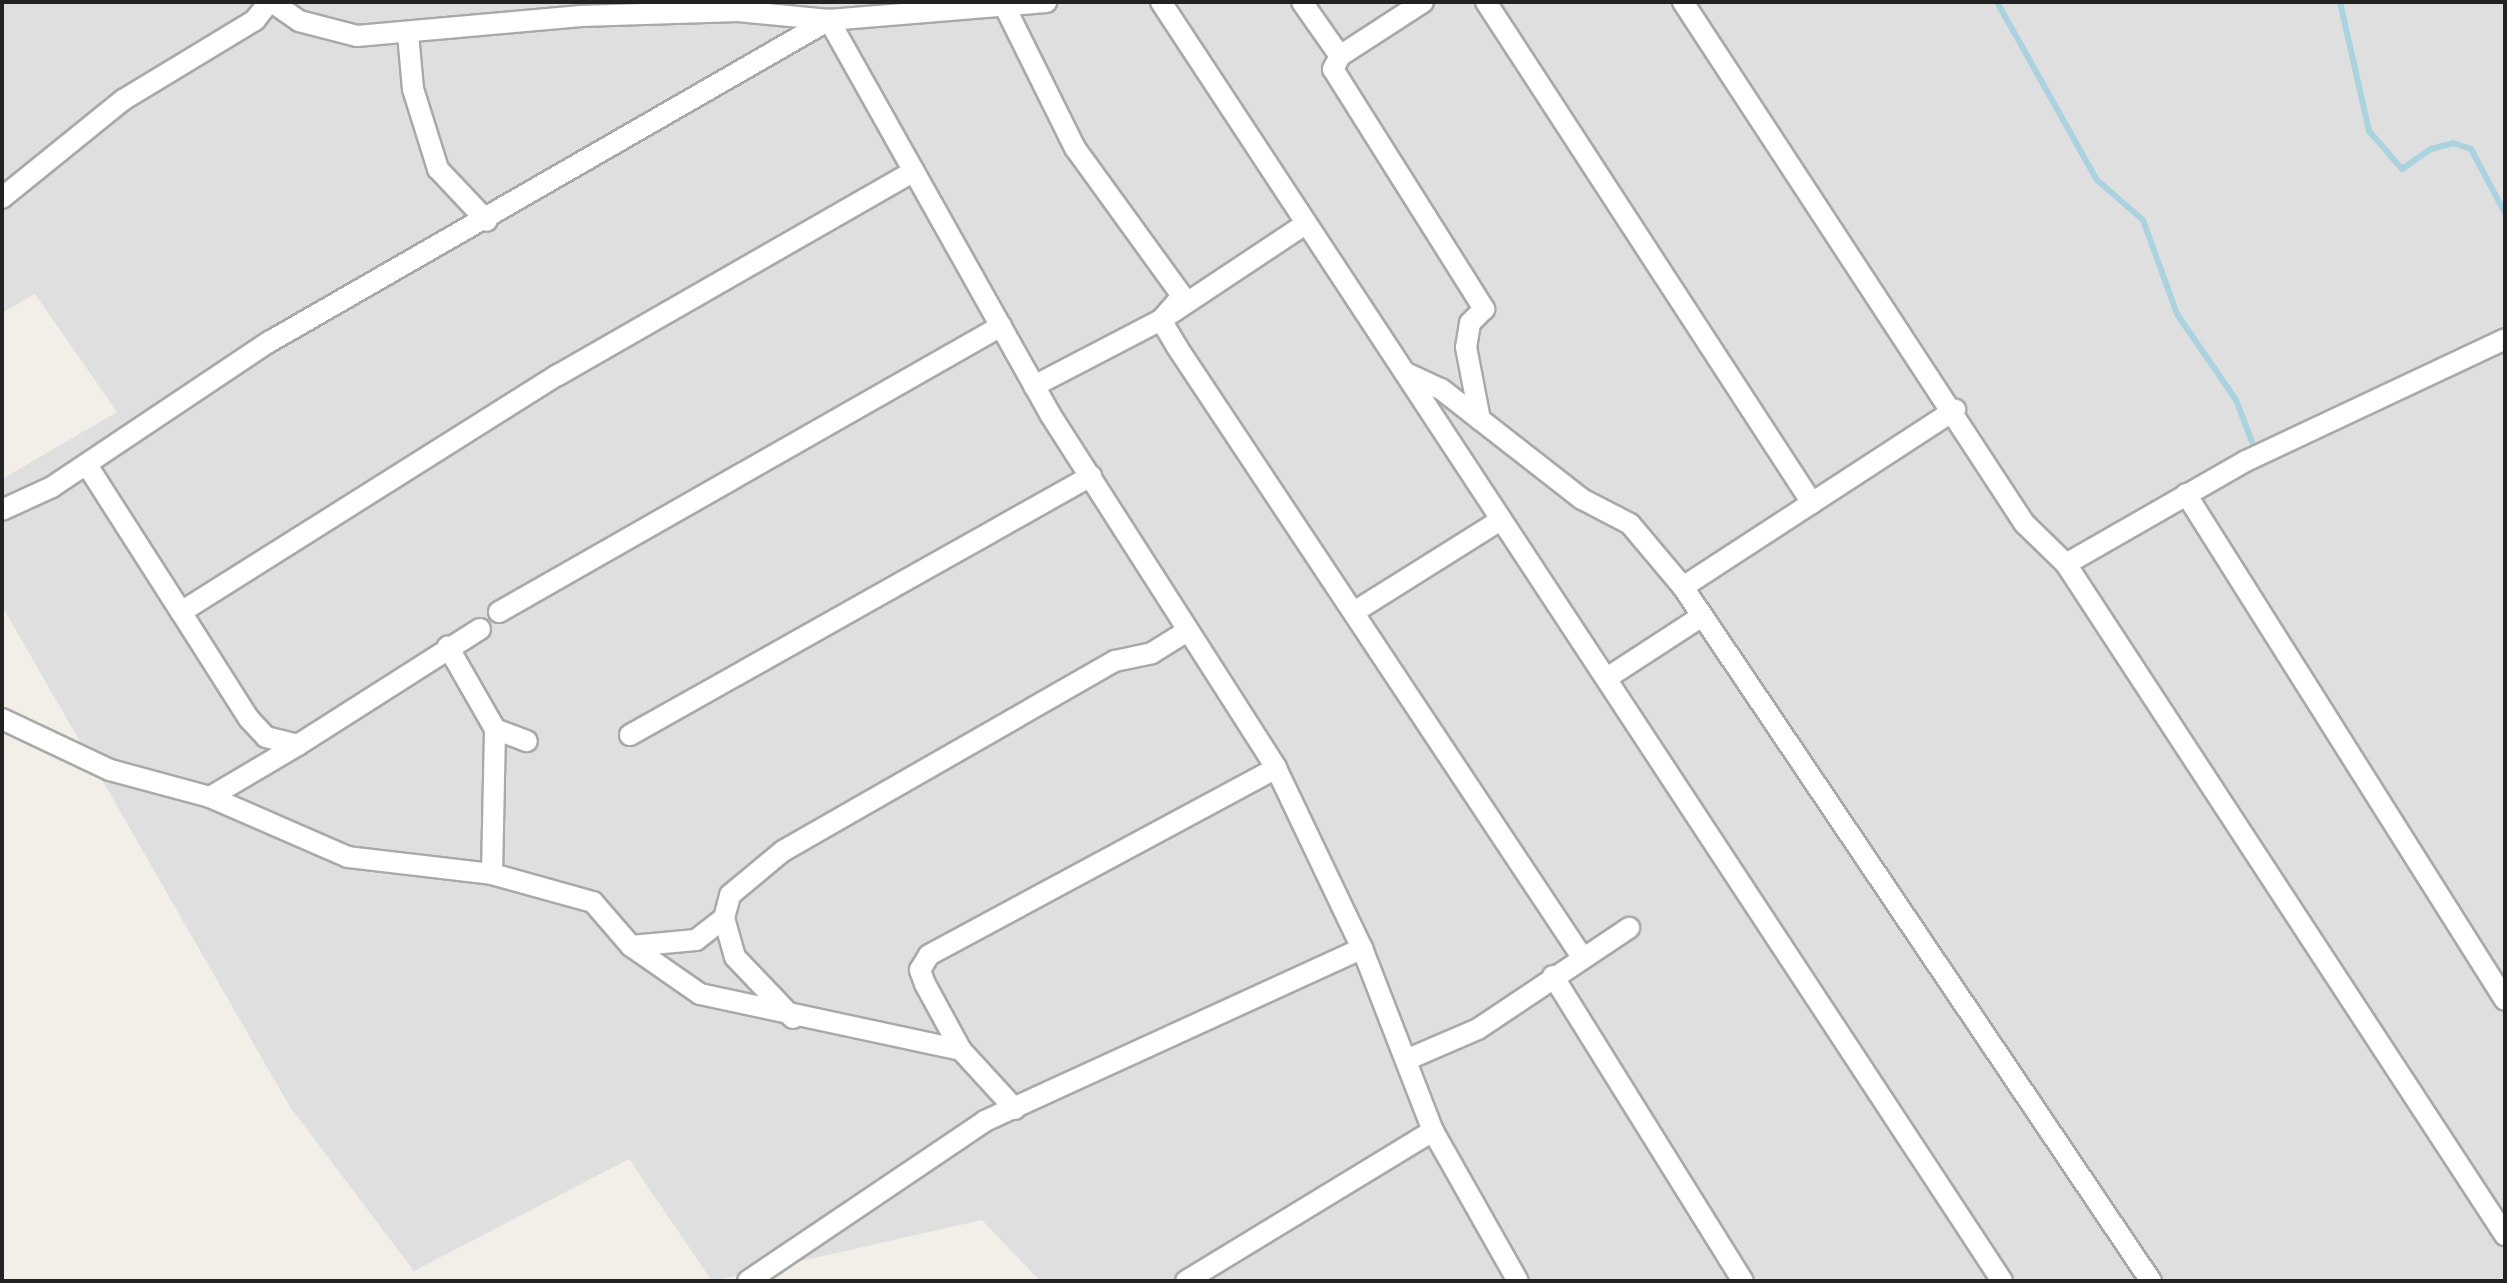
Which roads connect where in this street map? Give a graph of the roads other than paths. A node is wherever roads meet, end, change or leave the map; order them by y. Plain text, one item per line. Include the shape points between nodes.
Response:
1 (271, 2) edge
2 (1046, 2) edge
3 (1161, 2) edge
4 (1302, 2) edge
5 (1423, 2) edge
6 (1486, 2) edge
7 (1683, 2) edge
8 (1004, 5) junction
9 (829, 20) junction
10 (408, 34) junction
11 (1340, 56) junction
12 (914, 171) junction
13 (2, 198) edge
14 (487, 221) junction
15 (1304, 225) junction
16 (1161, 320) junction
17 (1001, 326) junction
18 (2505, 339) edge
19 (1406, 372) junction
20 (1034, 386) junction
21 (1955, 410) junction
22 (1480, 420) junction
23 (87, 465) junction
24 (1091, 476) junction
25 (2186, 494) junction
26 (1812, 503) junction
27 (2, 510) edge
28 (1499, 521) junction
29 (2066, 564) junction
30 (1683, 587) junction
31 (181, 612) junction
32 (499, 612) dead end
33 (1354, 612) junction
34 (1702, 616) junction
35 (480, 629) dead end
36 (1186, 632) junction
37 (448, 647) junction
38 (1607, 678) junction
39 (2, 719) edge
40 (495, 729) junction
41 (630, 735) dead end
42 (527, 741) dead end
43 (298, 745) junction
44 (1276, 768) junction
45 (210, 797) junction
46 (492, 874) junction
47 (724, 918) junction
48 (1629, 928) dead end
49 (631, 946) junction
50 (1362, 948) junction
51 (1582, 957) junction
52 (1553, 976) junction
53 (2505, 1000) edge
54 (793, 1018) junction
55 (961, 1050) junction
56 (1406, 1060) junction
57 (1015, 1109) junction
58 (1433, 1131) junction
59 (2504, 1232) edge
60 (748, 1281) edge
61 (1186, 1281) edge
62 (1518, 1281) edge
63 (1743, 1281) edge
64 (2002, 1281) edge
65 (2151, 1281) edge

1 - 10 street via 299,21 337,33
1 - 13 street via 255,20 123,100
2 - 8 street
3 - 15 street
4 - 11 street
5 - 11 street
6 - 26 street
7 - 21 street
8 - 9 street
8 - 16 street via 1075,148 1182,296
9 - 10 street via 738,11 596,15
9 - 12 street
9 - 14 street
10 - 14 street via 413,89 438,169
11 - 22 street via 1336,85 1484,309 1470,323 1466,347
12 - 17 street
12 - 31 street via 558,375
14 - 23 street via 269,342
15 - 16 street
15 - 19 street
16 - 20 street
16 - 33 street
17 - 20 street
17 - 32 street
18 - 25 street
19 - 22 street
19 - 28 street
20 - 24 street
21 - 26 street
21 - 29 street via 2024,523
22 - 30 street via 1582,499 1630,524
23 - 27 street via 21,506
23 - 31 street
24 - 36 street
24 - 41 street
25 - 29 street
25 - 53 street
26 - 30 street
28 - 33 street
28 - 38 street
29 - 59 street
30 - 34 street
31 - 43 street via 249,719 266,737
33 - 51 street
34 - 38 street
34 - 65 street
35 - 37 street
36 - 44 street
36 - 47 street via 1152,653 1115,661 783,851 730,895
37 - 40 street
37 - 43 street
38 - 64 street
39 - 45 street via 110,770
40 - 42 street
40 - 46 street
43 - 45 street
44 - 50 street
44 - 55 street via 929,955 920,970
45 - 46 street via 348,857
46 - 49 street via 593,902
47 - 49 street via 696,940
47 - 54 street via 735,957
48 - 51 street
49 - 54 street via 700,994
50 - 56 street
50 - 57 street
51 - 52 street
52 - 56 street via 1478,1029
52 - 63 street
54 - 55 street
55 - 57 street
56 - 58 street
57 - 60 street via 837,1216
58 - 61 street
58 - 62 street

